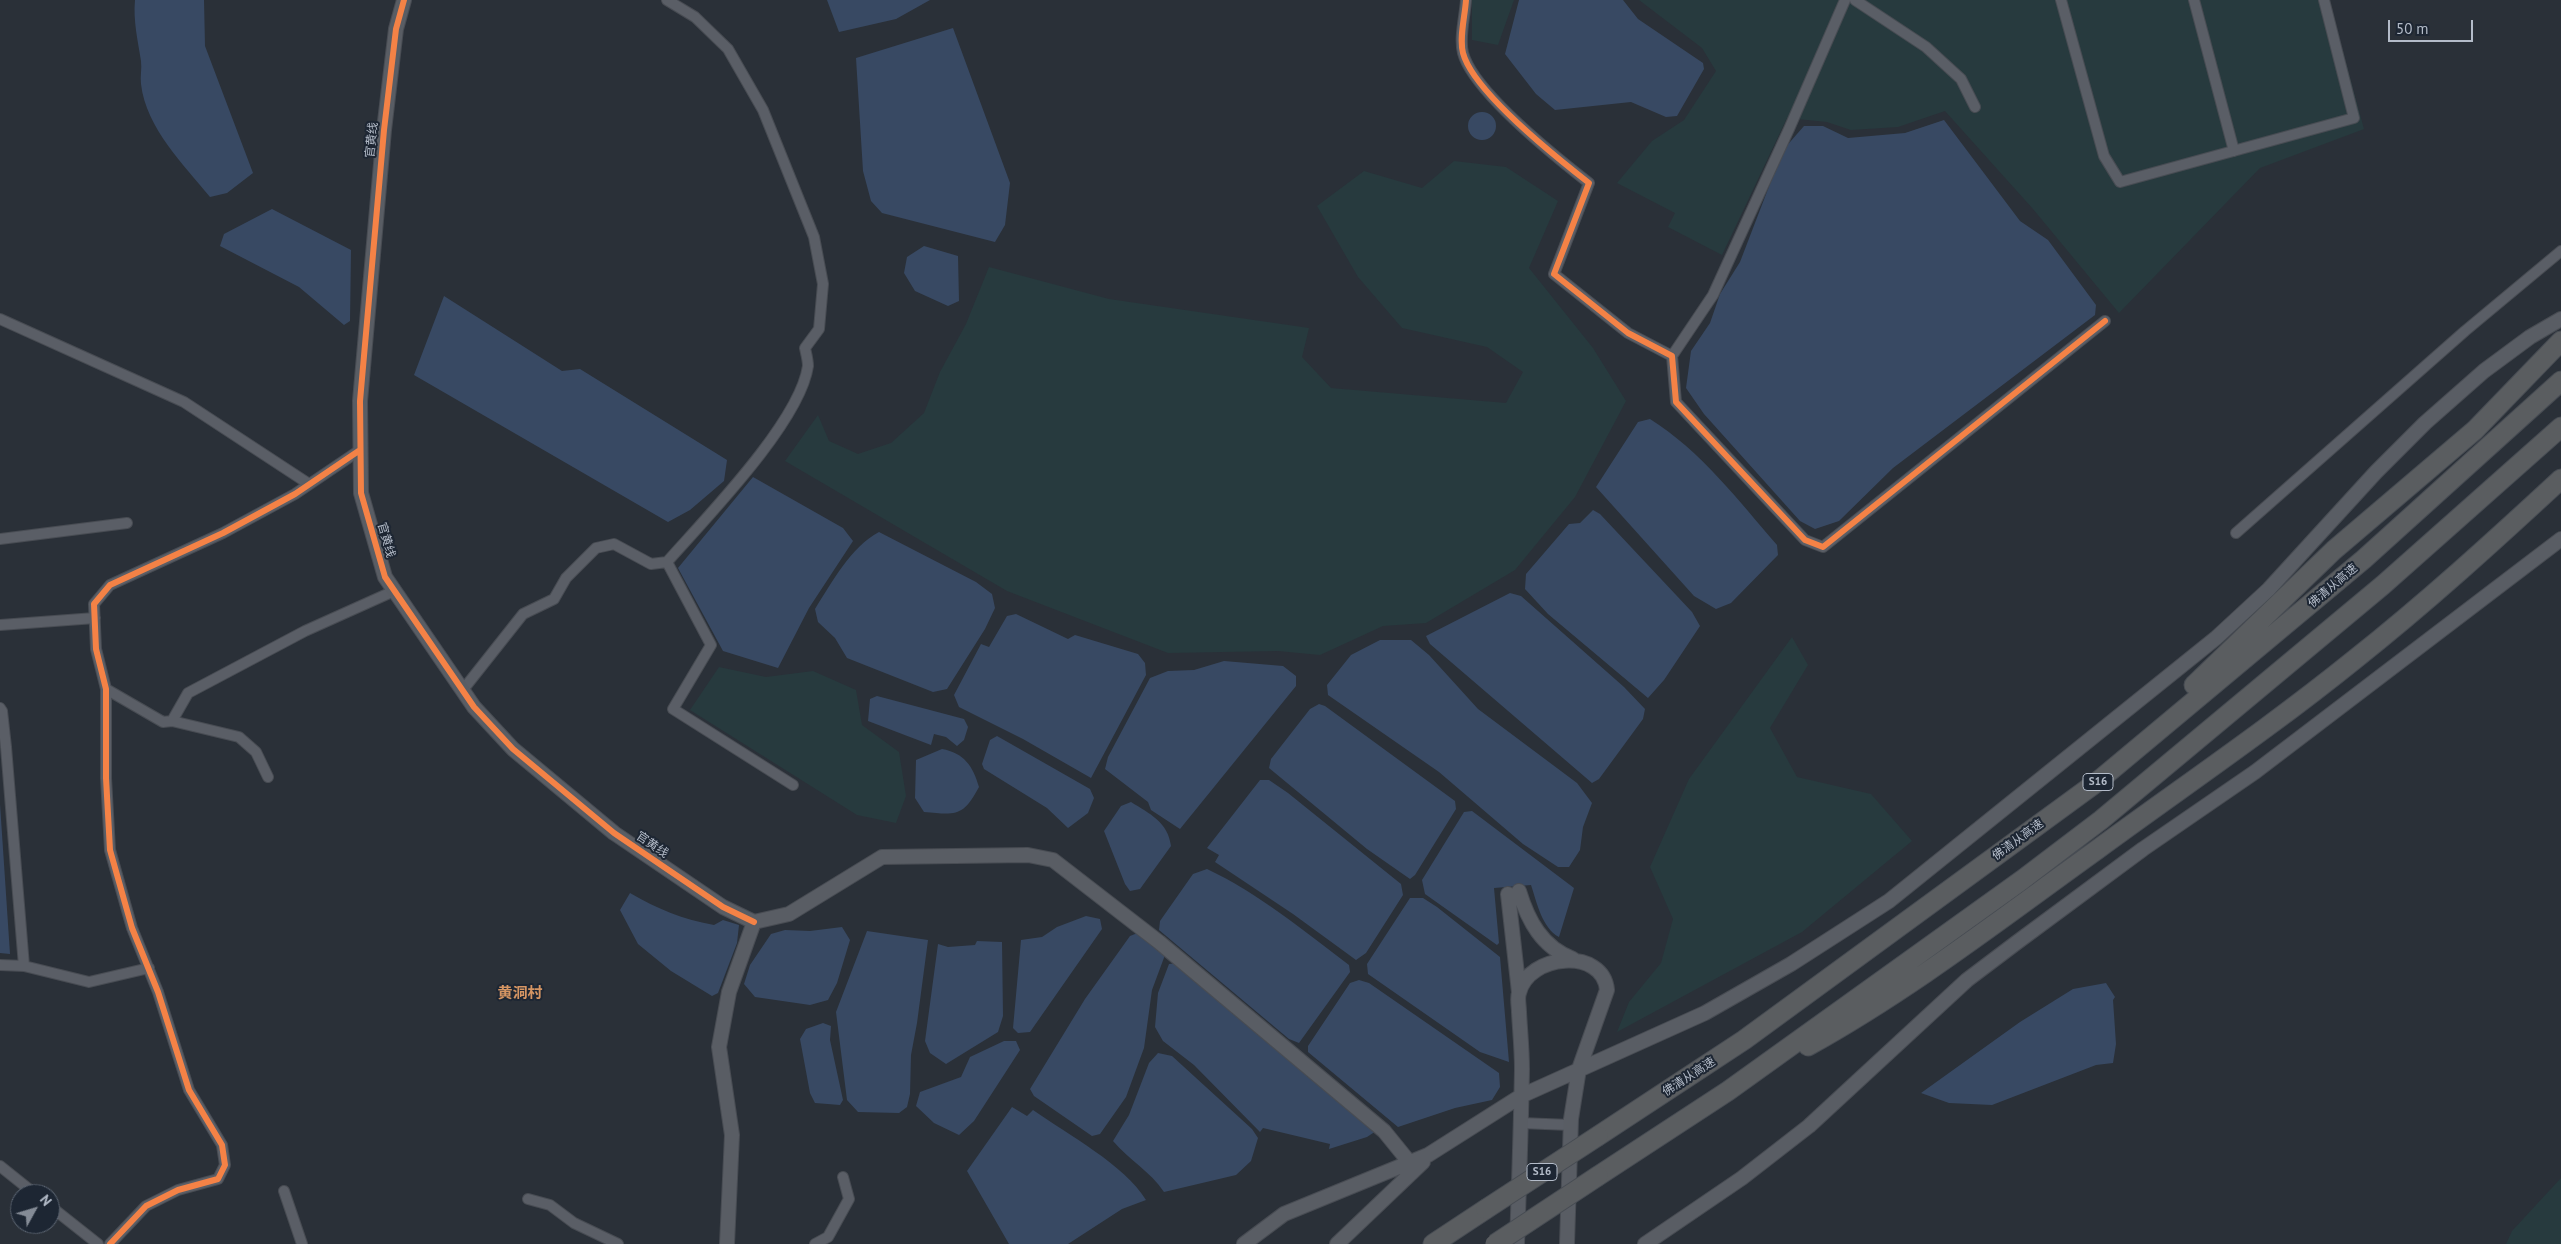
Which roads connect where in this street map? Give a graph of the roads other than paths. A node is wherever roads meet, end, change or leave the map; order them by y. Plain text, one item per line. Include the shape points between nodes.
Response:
1 (404, 0) edge
2 (666, 0) edge
3 (1466, 0) edge
4 (1845, 0) edge
5 (1855, 0) edge
6 (2061, 0) edge
7 (2194, 0) edge
8 (2324, 0) edge
9 (1975, 107) dead end
10 (2234, 151) junction
11 (2561, 251) edge
12 (0, 319) edge
13 (2561, 319) edge
14 (2105, 321) dead end
15 (2561, 341) edge
16 (1672, 356) junction
17 (2561, 381) edge
18 (2561, 427) edge
19 (360, 450) junction
20 (2561, 479) edge
21 (309, 484) junction
22 (127, 523) dead end
23 (2236, 533) dead end
24 (0, 539) edge
25 (2561, 539) edge
26 (667, 562) junction
27 (394, 591) junction
28 (95, 618) junction
29 (0, 624) edge
30 (106, 689) junction
31 (462, 691) junction
32 (0, 708) edge
33 (172, 721) junction
34 (268, 777) dead end
35 (793, 785) dead end
36 (2089, 788) junction
37 (754, 922) junction
38 (1578, 961) junction
39 (0, 965) edge
40 (24, 966) junction
41 (149, 968) junction
42 (1519, 992) junction
43 (1578, 1069) junction
44 (1728, 1090) junction
45 (1521, 1096) junction
46 (1521, 1123) junction
47 (1570, 1125) junction
48 (1438, 1149) junction
49 (1410, 1163) junction
50 (0, 1166) edge
51 (843, 1177) dead end
52 (22, 1184) edge
53 (284, 1191) dead end
54 (528, 1200) dead end
55 (60, 1214) edge
56 (98, 1244) edge
57 (110, 1244) edge
58 (302, 1244) edge
59 (618, 1244) edge
60 (727, 1244) edge
61 (815, 1244) edge
62 (1244, 1244) edge
63 (1337, 1244) edge
64 (1433, 1244) edge
65 (1495, 1244) edge
66 (1517, 1244) edge
67 (1567, 1244) edge
68 (1645, 1244) edge

1 - 19 street, 官黄线 via 396,28 384,130 360,401
2 - 26 street via 695,17 728,48 763,110 814,237 823,284 819,329 805,348 808,365 800,391 765,448
3 - 16 street via 1462,51 1470,71 1536,141 1590,183 1554,274 1628,333
4 - 16 street via 1713,295
5 - 9 street via 1926,47 1961,78
6 - 10 street via 2104,156 2120,182
7 - 10 street
8 - 10 street via 2354,118
11 - 23 street
12 - 21 street via 184,402
13 - 43 street via 2484,371 2425,423 2269,589 2216,638 1889,901 1791,964 1705,1013
14 - 16 street via 1823,547 1805,540 1676,402
15 - 36 highway via 2475,430 2334,550 2126,747
17 - 36 highway, 佛清从高速 / S16 via 2339,581
18 - 44 highway, S16 via 2383,585 2114,810 2014,886
19 - 21 street
19 - 27 street, 官黄线 via 361,493 385,577
20 - 44 highway via 2466,566 2355,660 2255,737 1949,958 1849,1023
21 - 28 street via 223,533 110,585 94,604
22 - 24 street
25 - 68 street via 2255,772 2142,849 1967,980 1809,1126 1742,1178
26 - 31 street via 651,564 614,544 596,548 566,578 554,599 523,614
26 - 35 street via 711,645 673,709
27 - 31 street, 官黄线
27 - 33 street via 305,631 188,693
28 - 29 street
28 - 30 street via 96,649
30 - 33 street via 163,722
30 - 41 street via 110,850 132,928
31 - 37 street, 官黄线 via 513,748 614,833 723,907
32 - 40 street
33 - 34 street via 239,737 256,752
36 - 64 highway, 佛清从高速 / S16, bridge via 1744,1040
37 - 49 street via 789,914 882,857 1028,855 1053,860 1159,942 1384,1131
37 - 60 street via 729,992 719,1047 732,1135
38 - 42 street via 1560,960 1540,966
38 - 42 street via 1553,948 1536,930 1513,892
38 - 43 street via 1597,970 1606,979 1606,990
39 - 40 street
40 - 41 street via 89,982
41 - 57 street via 189,1090 222,1144 225,1165 218,1179 178,1190 146,1206
42 - 45 street
43 - 45 street
43 - 47 street
44 - 65 highway, S16, bridge
45 - 46 street
45 - 48 street
46 - 47 street
46 - 66 street
47 - 67 street
48 - 49 street
48 - 63 street
49 - 62 street via 1284,1214
50 - 52 street
51 - 61 street via 848,1199 828,1237
53 - 58 street
54 - 59 street via 550,1205 574,1223
55 - 56 street

